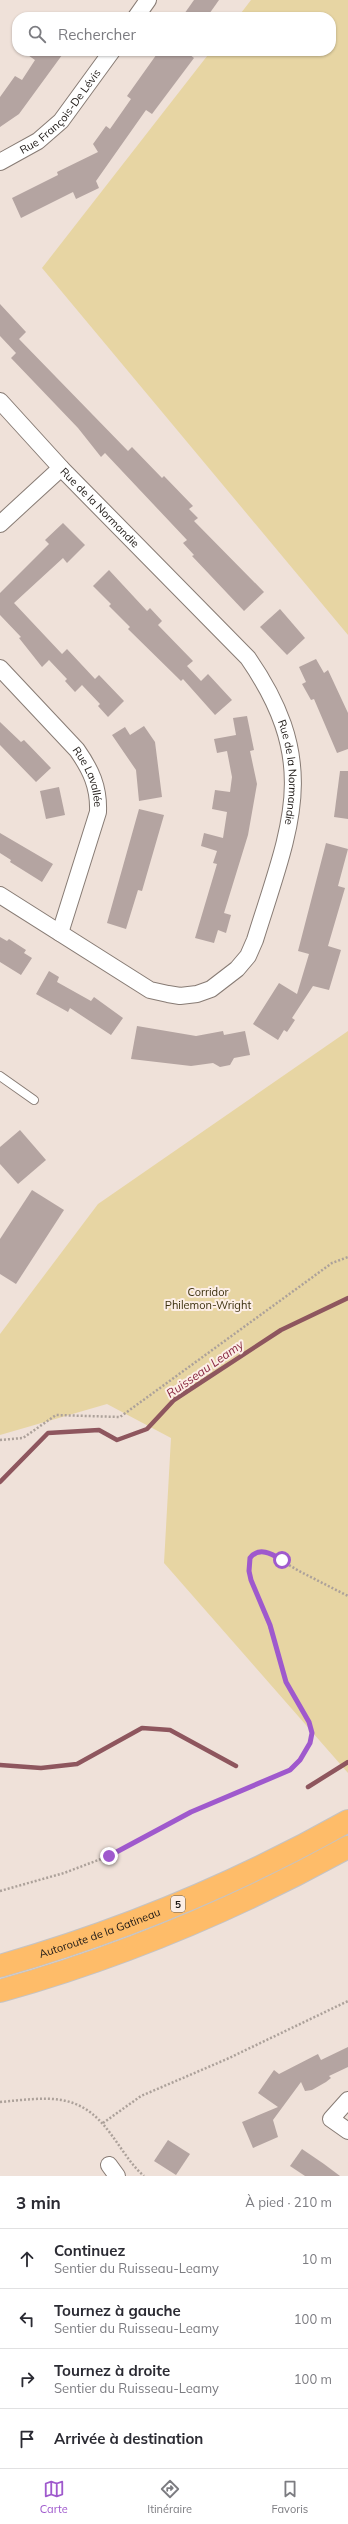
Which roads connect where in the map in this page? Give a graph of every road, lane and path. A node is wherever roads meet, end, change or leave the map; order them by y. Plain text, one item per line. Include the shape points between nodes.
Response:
1 (148, 0) edge
2 (140, 12) edge
3 (108, 56) edge
4 (0, 162) edge
5 (0, 401) edge
6 (61, 468) junction
7 (0, 524) edge
8 (0, 668) edge
9 (0, 895) edge
10 (60, 933) junction
11 (0, 1076) edge
12 (34, 1100) dead end
13 (348, 1257) edge
14 (0, 1440) edge
15 (348, 1596) edge
16 (348, 1821) edge
17 (348, 1847) edge
18 (0, 1891) edge
19 (0, 1966) edge
20 (0, 1991) edge
21 (348, 2001) edge
22 (348, 2100) edge
23 (0, 2102) edge
24 (103, 2123) junction
25 (348, 2131) edge
26 (144, 2176) edge

1 - 2 street
3 - 4 street, Rue François-De Lévis via 61,121 38,141
5 - 6 street, Rue de la Normandie
6 - 7 street
6 - 10 street, Rue de la Normandie via 248,658 271,692 280,712 294,773 288,833 255,940 248,956 225,980 197,994 180,996 150,990
8 - 10 street, Rue Lavallée via 77,750 95,781 99,796 98,812
9 - 10 street, Rue de la Normandie
11 - 12 lane
13 - 14 path via 332,1263 120,1417 56,1415 22,1438
15 - 18 path via 266,1552 255,1553 250,1558 251,1580 270,1625 286,1682 311,1728 310,1743 294,1767 191,1812 109,1856 59,1875
16 - 19 highway, Autoroute de la Gatineau / 5 via 247,1874 165,1910 88,1939
17 - 20 highway, 5 via 251,1897 174,1931 90,1963
21 - 24 path via 234,2056 141,2096
22 - 25 street via 331,2119
23 - 24 path via 58,2098 81,2106
24 - 26 path

